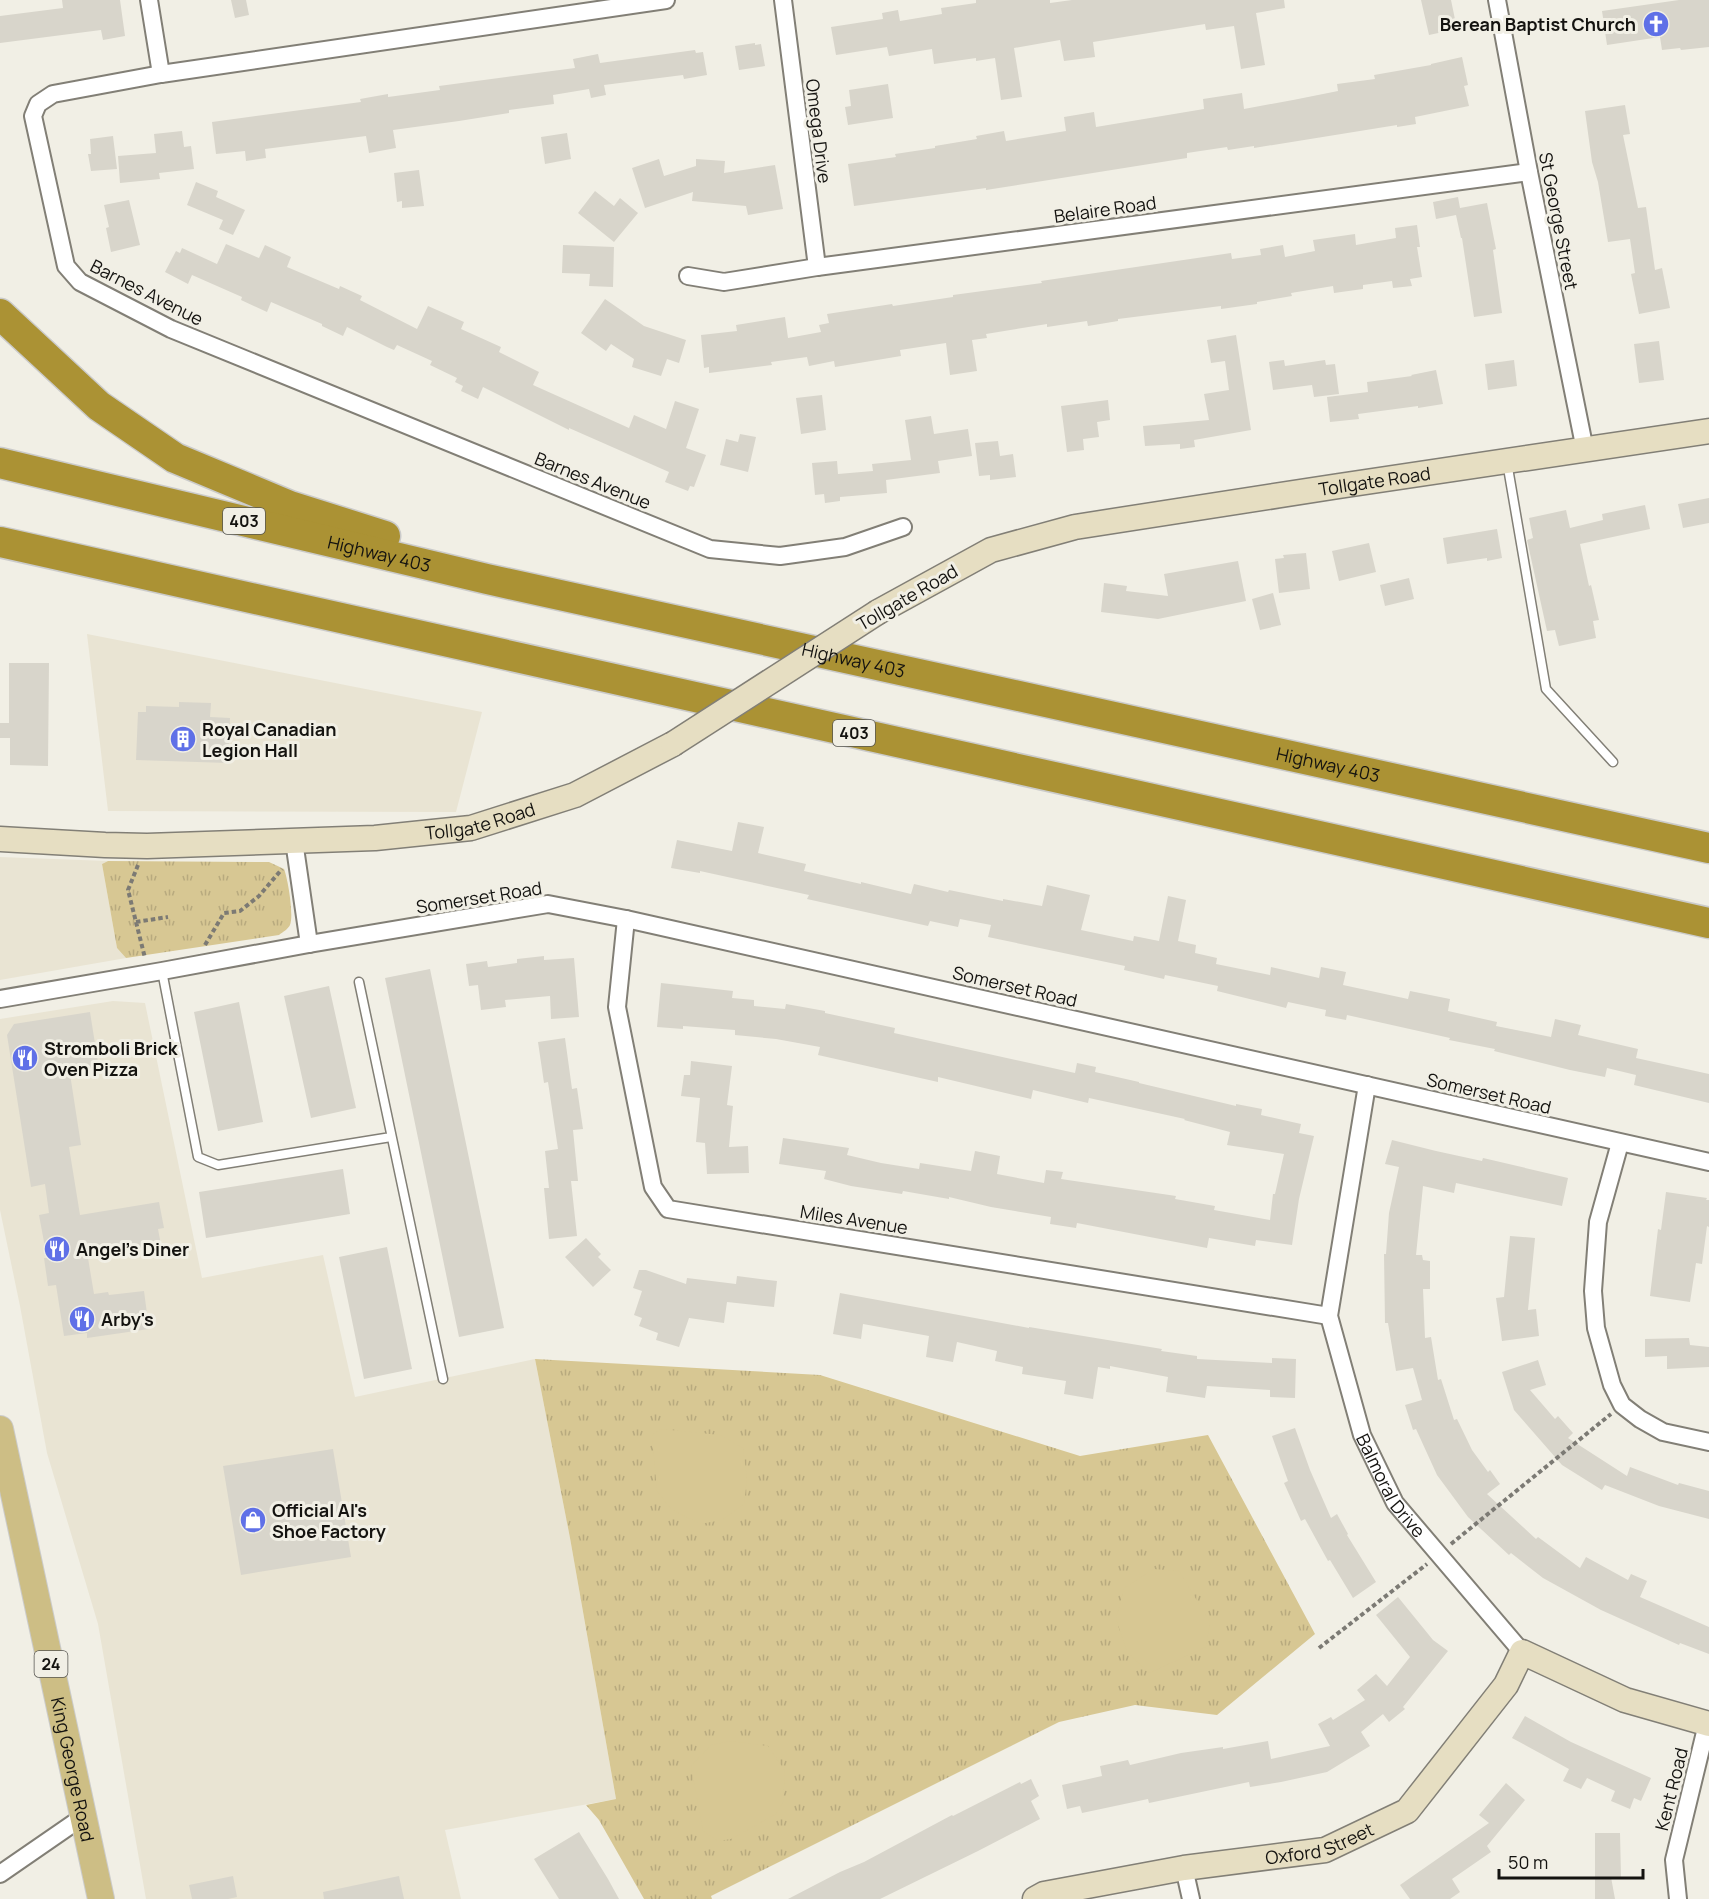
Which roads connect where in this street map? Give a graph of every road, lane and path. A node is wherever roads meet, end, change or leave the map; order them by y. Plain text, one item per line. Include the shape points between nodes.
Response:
1 (149, 0) edge
2 (666, 0) edge
3 (783, 0) edge
4 (1497, 0) edge
5 (161, 74) junction
6 (1529, 172) junction
7 (817, 267) junction
8 (688, 276) dead end
9 (0, 314) edge
10 (1709, 431) edge
11 (1585, 450) junction
12 (1506, 461) junction
13 (0, 463) edge
14 (903, 527) dead end
15 (0, 542) edge
16 (487, 579) junction
17 (1613, 762) dead end
18 (0, 839) edge
19 (147, 846) junction
20 (295, 847) junction
21 (1709, 848) edge
22 (168, 917) dead end
23 (626, 919) junction
24 (136, 922) junction
25 (1709, 923) edge
26 (309, 944) junction
27 (193, 966) junction
28 (155, 972) junction
29 (359, 982) dead end
30 (0, 999) edge
31 (1368, 1085) junction
32 (392, 1137) junction
33 (1620, 1143) junction
34 (1709, 1162) edge
35 (1329, 1316) junction
36 (443, 1379) dead end
37 (1622, 1405) junction
38 (0, 1429) edge
39 (1709, 1442) edge
40 (1438, 1555) junction
41 (1319, 1648) dead end
42 (1522, 1652) junction
43 (1708, 1724) edge
44 (84, 1816) junction
45 (1185, 1868) junction
46 (0, 1874) edge
47 (101, 1899) edge
48 (1035, 1899) edge
49 (1191, 1899) edge
50 (1678, 1899) edge

1 - 5 street
2 - 5 street, Barnes Avenue
3 - 7 street, Omega Drive
4 - 6 street, St George Street
5 - 14 street, Barnes Avenue via 52,94 38,104 33,116 66,266 80,282 171,329 710,549 780,556 845,547
6 - 7 street, Belaire Road
6 - 11 street, St George Street
7 - 8 street, Belaire Road via 724,282
9 - 16 highway via 99,406 175,458 290,506 442,554
10 - 11 main road, Tollgate Road
11 - 12 main road, Tollgate Road
12 - 17 lane via 1546,689
12 - 20 main road, Tollgate Road, bridge via 1075,527 991,550 878,612 673,744 575,795 471,828
13 - 16 highway, Highway 403 / 403
15 - 25 highway, 403
16 - 21 highway, Highway 403 / 403
18 - 19 main road, Tollgate Road
19 - 20 main road, Tollgate Road
19 - 24 path via 128,890
20 - 26 street
20 - 27 path via 259,896 240,911 224,913
22 - 24 path
23 - 26 street, Somerset Road via 548,904
23 - 31 street, Somerset Road
23 - 35 street, Miles Avenue via 616,1007 653,1187 668,1209
24 - 28 path
26 - 27 street, Somerset Road
27 - 28 street, Somerset Road
28 - 30 street, Somerset Road
28 - 32 lane via 198,1157 218,1165
29 - 32 lane
31 - 33 street, Somerset Road
31 - 35 street, Balmoral Drive
32 - 36 lane
33 - 34 street, Somerset Road
33 - 37 street via 1598,1222 1593,1291 1596,1328 1612,1385
35 - 40 street, Balmoral Drive via 1362,1435 1395,1503
37 - 39 street via 1663,1432
37 - 40 path
38 - 44 main road, King George Road / 24
40 - 41 path
40 - 42 street, Balmoral Drive
42 - 43 main road, Balmoral Drive via 1625,1700
42 - 45 main road, Oxford Street via 1506,1685 1407,1811 1325,1850
43 - 50 street, Kent Road via 1674,1860
44 - 46 street
44 - 47 main road, King George Road / 24
45 - 48 main road, Oxford Street via 1044,1894
45 - 49 street

